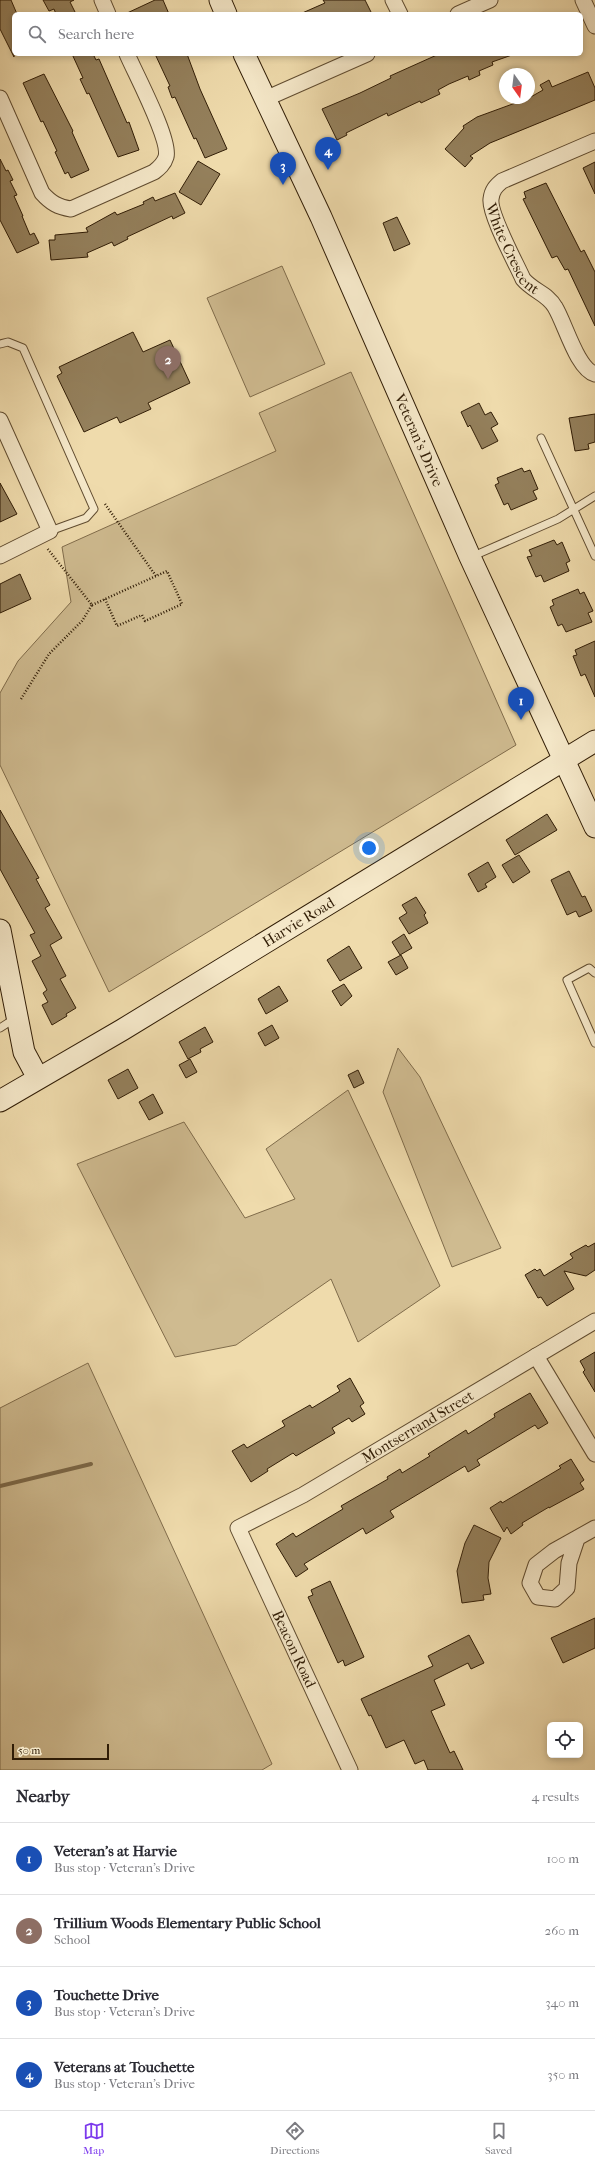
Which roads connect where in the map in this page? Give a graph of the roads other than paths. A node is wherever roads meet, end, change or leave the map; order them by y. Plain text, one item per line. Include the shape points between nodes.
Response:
1 (102, 0) edge
2 (220, 0) edge
3 (393, 0) edge
4 (490, 0) edge
5 (583, 0) edge
6 (107, 12) edge
7 (225, 12) edge
8 (399, 12) edge
9 (463, 12) edge
10 (595, 26) edge
11 (127, 56) edge
12 (245, 56) edge
13 (362, 56) edge
14 (0, 98) edge
15 (265, 99) junction
16 (595, 141) edge
17 (0, 344) edge
18 (595, 374) edge
19 (0, 420) edge
20 (540, 438) dead end
21 (595, 496) edge
22 (573, 510) junction
23 (44, 534) junction
24 (0, 556) edge
25 (595, 556) edge
26 (470, 557) junction
27 (595, 741) edge
28 (564, 761) junction
29 (595, 826) edge
30 (0, 930) edge
31 (595, 973) edge
32 (8, 1023) edge
33 (595, 1043) edge
34 (38, 1078) junction
35 (0, 1101) edge
36 (595, 1321) edge
37 (536, 1356) junction
38 (595, 1454) edge
39 (238, 1528) joint
40 (595, 1528) edge
41 (577, 1539) dead end
42 (350, 1770) edge

1 - 6 street
2 - 7 main road
3 - 8 street
4 - 9 street
5 - 10 street
11 - 14 street via 164,136 166,157 154,172 71,209 59,207 42,193
12 - 15 main road, Veteran's Drive
13 - 15 street
15 - 26 main road, Veteran's Drive via 321,217
16 - 18 street, White Crescent via 502,181 494,188 490,199 493,213 523,279 529,286 549,297 582,364
17 - 23 lane via 8,342 23,348 94,509 86,518
19 - 23 street
20 - 22 lane
21 - 22 lane
22 - 25 lane
22 - 26 lane
23 - 24 street
26 - 28 main road, Veteran's Drive
27 - 28 main road, Harvie Road
28 - 29 main road, Veteran's Drive
28 - 34 main road, Harvie Road via 122,1030
30 - 32 main road via 6,952
31 - 33 lane via 589,968 567,980
32 - 34 main road
34 - 35 main road, Harvie Road
36 - 37 street, Montserrand Street
37 - 38 street
37 - 39 street, Montserrand Street via 303,1495
39 - 42 street, Beacon Road
40 - 41 street

